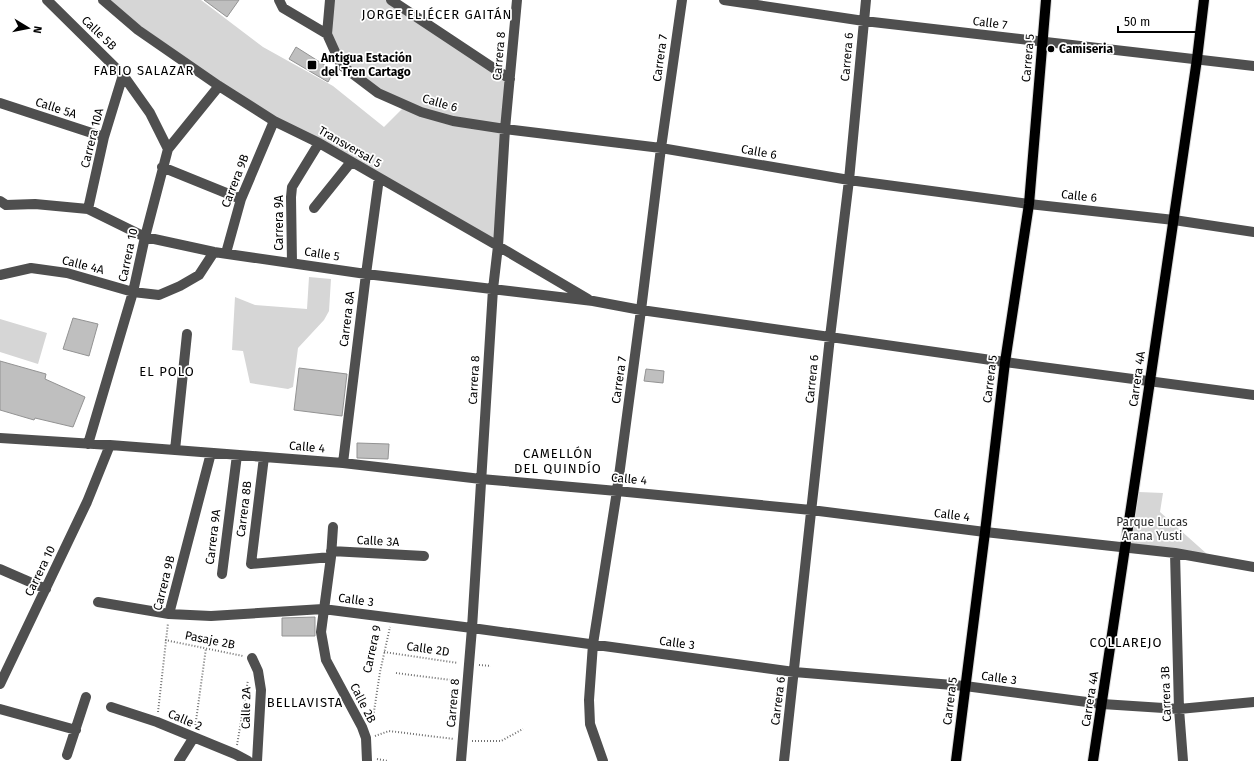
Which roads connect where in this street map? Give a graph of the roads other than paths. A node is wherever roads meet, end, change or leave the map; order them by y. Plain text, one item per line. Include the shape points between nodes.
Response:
1 (47, 0) edge
2 (104, 0) edge
3 (279, 0) edge
4 (391, 0) edge
5 (517, 0) edge
6 (682, 0) edge
7 (724, 0) edge
8 (866, 0) edge
9 (1046, 0) edge
10 (1204, 0) edge
11 (327, 2) edge
12 (864, 21) junction
13 (327, 34) junction
14 (1042, 42) junction
15 (1197, 59) junction
16 (1254, 66) edge
17 (123, 75) junction
18 (510, 79) junction
19 (219, 86) junction
20 (0, 103) edge
21 (274, 120) junction
22 (505, 129) junction
23 (104, 137) junction
24 (319, 143) junction
25 (661, 148) junction
26 (168, 150) junction
27 (351, 162) junction
28 (162, 167) junction
29 (379, 178) junction
30 (849, 180) junction
31 (241, 199) junction
32 (2, 204) edge
33 (1029, 204) junction
34 (314, 208) dead end
35 (88, 209) junction
36 (1174, 220) junction
37 (1254, 232) edge
38 (145, 237) junction
39 (498, 246) junction
40 (214, 252) junction
41 (226, 253) junction
42 (292, 263) junction
43 (366, 274) junction
44 (0, 275) edge
45 (493, 289) junction
46 (133, 292) junction
47 (593, 302) junction
48 (641, 310) junction
49 (187, 334) dead end
50 (830, 337) junction
51 (1005, 362) junction
52 (1150, 381) junction
53 (1254, 395) edge
54 (0, 438) edge
55 (88, 444) junction
56 (110, 445) junction
57 (175, 450) junction
58 (211, 453) junction
59 (237, 455) junction
60 (264, 457) junction
61 (343, 463) junction
62 (481, 479) junction
63 (617, 491) junction
64 (811, 510) junction
65 (333, 527) dead end
66 (985, 532) junction
67 (1125, 547) junction
68 (1175, 553) junction
69 (331, 554) junction
70 (424, 556) dead end
71 (251, 564) joint
72 (1254, 567) edge
73 (0, 569) edge
74 (222, 574) dead end
75 (46, 589) junction
76 (98, 602) dead end
77 (323, 609) junction
78 (169, 614) junction
79 (472, 628) junction
80 (593, 644) junction
81 (252, 658) road end
82 (794, 672) junction
83 (0, 684) edge
84 (965, 686) junction
85 (86, 697) dead end
86 (1254, 702) edge
87 (1102, 704) junction
88 (111, 707) dead end
89 (0, 709) edge
90 (1179, 709) junction
91 (76, 730) junction
92 (194, 737) junction
93 (67, 755) dead end
94 (233, 758) edge
95 (179, 761) edge
96 (248, 761) edge
97 (257, 761) edge
98 (367, 761) edge
99 (461, 761) edge
100 (603, 761) edge
101 (784, 761) edge
102 (956, 761) edge
103 (1093, 761) edge
104 (1183, 761) edge

1 - 17 street, Calle 5B
2 - 19 street, Transversal 5 via 138,30
3 - 13 street via 283,8
4 - 18 street
5 - 18 street, Carrera 8
6 - 25 street, Carrera 7
7 - 12 street, Calle 7
8 - 12 street, Carrera 6
9 - 14 main road, Carrera 5
10 - 15 main road, Carrera 4A
11 - 13 street
12 - 14 street, Calle 7
12 - 30 street, Carrera 6
13 - 22 street, Calle 6 via 341,65 378,92 426,113 453,121
14 - 15 street, Calle 7
14 - 33 main road, Carrera 5
15 - 16 street, Calle 7
15 - 36 main road, Carrera 4A
17 - 23 street, Carrera 10A
17 - 26 street, Calle 5B via 150,113
18 - 22 street, Carrera 8
19 - 21 street, Transversal 5
19 - 26 street, Carrera 10
20 - 23 street, Calle 5A
21 - 24 street, Transversal 5
21 - 31 street, Carrera 9B
22 - 25 street, Calle 6
22 - 39 street, Carrera 8
23 - 35 street, Carrera 10A
24 - 27 street, Transversal 5
24 - 42 street, Carrera 9A via 292,187
25 - 30 street, Calle 6
25 - 48 street, Carrera 7
26 - 28 street, Carrera 10
27 - 29 street, Transversal 5
27 - 34 street
28 - 31 street
28 - 38 street, Carrera 10
29 - 39 street, Transversal 5
29 - 43 street, Carrera 8A
30 - 33 street, Calle 6
30 - 50 street, Carrera 6
31 - 41 street, Carrera 9B
32 - 35 street, Calle 5
33 - 36 street, Calle 6
33 - 51 main road, Carrera 5
35 - 38 street, Calle 5
36 - 37 street, Calle 6
36 - 52 main road, Carrera 4A
38 - 40 street, Calle 5
38 - 46 street, Carrera 10
39 - 45 street, Carrera 8
39 - 47 street, Transversal 5
40 - 41 street, Calle 5
40 - 46 street, Calle 4A via 198,275 180,286 159,295
41 - 42 street, Calle 5
42 - 43 street, Calle 5
43 - 45 street, Calle 5
43 - 61 street, Carrera 8A
44 - 46 street, Calle 4A via 31,268 67,273
45 - 47 street, Calle 5
45 - 62 street, Carrera 8
46 - 55 street, Carrera 10
47 - 48 street, Calle 5
48 - 50 street, Calle 5
48 - 63 street, Carrera 7
49 - 57 street
50 - 51 street, Calle 5
50 - 64 street, Carrera 6
51 - 52 street, Calle 5
51 - 66 main road, Carrera 5
52 - 53 street, Calle 5
52 - 67 main road, Carrera 4A
54 - 55 street, Calle 4
55 - 56 street, Calle 4
56 - 57 street, Calle 4
56 - 75 street, Carrera 10 via 88,502
57 - 58 street, Calle 4
58 - 59 street, Calle 4
58 - 78 street, Carrera 9B
59 - 60 street, Calle 4
59 - 74 street, Carrera 9A
60 - 61 street, Calle 4
60 - 71 street, Carrera 8B
61 - 62 street, Calle 4
62 - 63 street, Calle 4
62 - 79 street, Carrera 8
63 - 64 street, Calle 4
63 - 80 street, Carrera 7
64 - 66 street, Calle 4
64 - 82 street, Carrera 6
65 - 69 street
66 - 67 street, Calle 4
66 - 84 main road, Carrera 5
67 - 68 street, Calle 4
67 - 87 main road, Carrera 4A
68 - 72 street, Calle 4
68 - 90 street, Carrera 3B
69 - 70 street, Calle 3A
69 - 71 street, Calle 3A
69 - 77 street
73 - 75 street
75 - 83 street, Carrera 10
76 - 78 street, Calle 3
77 - 78 street, Calle 3 via 211,616
77 - 79 street, Calle 3
77 - 98 street, Calle 2B via 321,632 326,660 362,727 366,738
79 - 80 street, Calle 3
79 - 99 street, Carrera 8
80 - 82 street, Calle 3
80 - 100 street, Carrera 7 via 590,724
81 - 97 street, Calle 2A via 258,671 261,690
82 - 84 street, Calle 3
82 - 101 street, Carrera 6
84 - 87 street, Calle 3
84 - 102 main road, Carrera 5
85 - 91 street
86 - 90 street, Calle 3
87 - 90 street, Calle 3
87 - 103 main road, Carrera 4A
88 - 92 street, Calle 2
89 - 91 street
90 - 104 street, Carrera 3B
91 - 93 street
92 - 94 street, Calle 2
92 - 95 street
94 - 96 street, Calle 2

